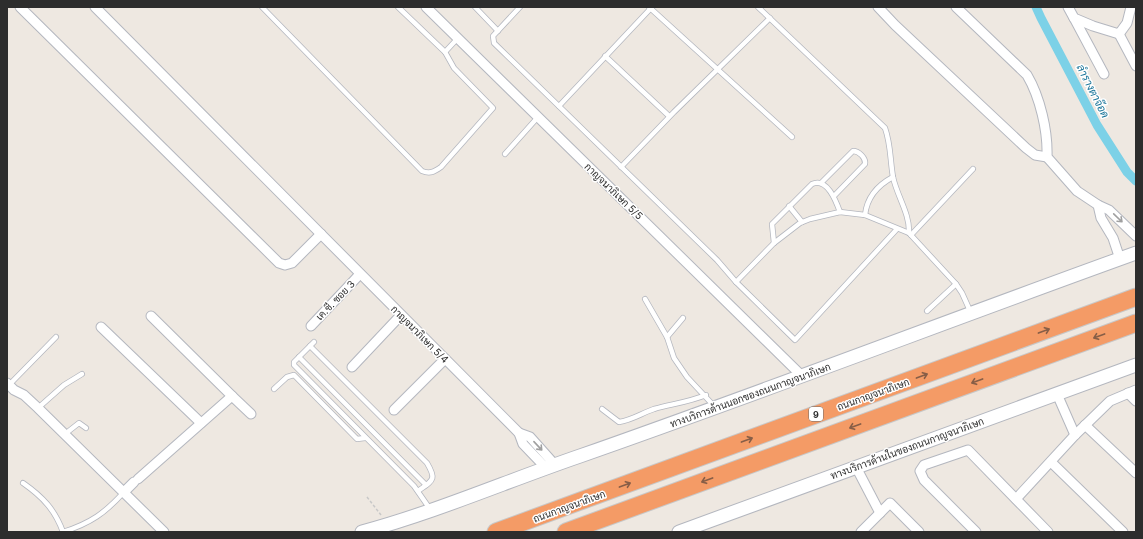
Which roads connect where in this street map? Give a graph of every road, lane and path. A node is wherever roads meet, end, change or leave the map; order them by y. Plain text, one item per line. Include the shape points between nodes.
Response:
1 (20, 7) edge
2 (94, 7) edge
3 (262, 7) edge
4 (398, 7) edge
5 (426, 7) edge
6 (475, 7) edge
7 (520, 7) edge
8 (651, 7) edge
9 (758, 7) edge
10 (878, 7) edge
11 (956, 7) edge
12 (1068, 7) edge
13 (1131, 7) edge
14 (770, 18) junction
15 (1074, 18) junction
16 (498, 31) junction
17 (1119, 34) junction
18 (458, 38) junction
19 (445, 52) junction
20 (605, 56) junction
21 (1136, 66) edge
22 (718, 69) junction
23 (1104, 74) dead end
24 (559, 106) junction
25 (669, 116) junction
26 (539, 117) junction
27 (792, 136) dead end
28 (504, 154) dead end
29 (1047, 157) junction
30 (621, 167) junction
31 (973, 169) dead end
32 (893, 177) junction
33 (821, 183) junction
34 (834, 196) junction
35 (1098, 205) junction
36 (789, 206) junction
37 (840, 212) junction
38 (865, 215) junction
39 (802, 222) junction
40 (897, 229) junction
41 (1133, 233) edge
42 (321, 234) junction
43 (910, 234) junction
44 (1113, 238) junction
45 (774, 242) junction
46 (1136, 253) edge
47 (1120, 259) junction
48 (360, 274) junction
49 (736, 282) junction
50 (956, 284) junction
51 (1136, 297) edge
52 (645, 299) dead end
53 (927, 312) dead end
54 (972, 314) junction
55 (401, 315) junction
56 (151, 316) dead end
57 (683, 318) dead end
58 (1136, 323) edge
59 (310, 326) dead end
60 (101, 327) dead end
61 (56, 337) dead end
62 (667, 337) junction
63 (299, 357) junction
64 (445, 359) junction
65 (1136, 365) edge
66 (352, 367) dead end
67 (82, 374) dead end
68 (802, 376) junction
69 (8, 384) edge
70 (274, 389) dead end
71 (1132, 391) edge
72 (1057, 394) junction
73 (706, 395) junction
74 (232, 396) junction
75 (1136, 401) edge
76 (38, 408) junction
77 (716, 408) junction
78 (394, 410) dead end
79 (602, 410) dead end
80 (251, 414) dead end
81 (201, 423) junction
82 (1085, 425) junction
83 (86, 428) dead end
84 (66, 434) junction
85 (1075, 435) junction
86 (365, 438) junction
87 (1051, 462) junction
88 (551, 466) junction
89 (856, 467) junction
90 (1136, 474) edge
91 (24, 483) dead end
92 (426, 485) junction
93 (418, 491) junction
94 (124, 492) junction
95 (367, 497) dead end
96 (1016, 499) junction
97 (431, 510) junction
98 (880, 513) junction
99 (388, 524) junction
100 (63, 532) edge
101 (164, 532) edge
102 (362, 532) edge
103 (496, 532) edge
104 (566, 532) edge
105 (679, 532) edge
106 (861, 532) edge
107 (919, 532) edge
108 (976, 532) edge
109 (1048, 532) edge
110 (1122, 532) edge

1 - 42 street via 279,263 285,265 292,262
2 - 42 street, กาญจนาภิเษก 5/4
3 - 19 lane via 422,171 428,173 441,167 493,108 454,68
4 - 19 lane
5 - 18 street, กาญจนาภิเษก 5/5
6 - 16 lane
7 - 16 lane
8 - 20 lane
8 - 22 lane
9 - 14 lane
10 - 29 street via 1026,148 1035,155
11 - 29 street via 1028,75 1038,99 1048,144
12 - 15 street
13 - 17 street via 1127,23
14 - 22 lane
14 - 32 lane via 885,128 890,142
15 - 17 street
15 - 23 street
16 - 24 lane via 493,36 494,43
17 - 21 street
18 - 19 lane
18 - 26 street, กาญจนาภิเษก 5/5
20 - 24 lane
20 - 25 lane
22 - 25 lane
22 - 27 lane
24 - 30 lane
25 - 30 lane
26 - 28 lane
26 - 68 street, กาญจนาภิเษก 5/5
29 - 35 street via 1077,191
30 - 49 lane via 717,260
31 - 43 lane
32 - 38 lane via 874,192 866,205
32 - 43 lane
33 - 34 lane
33 - 34 lane via 852,151 856,151 864,158 865,164
33 - 36 lane via 812,184
34 - 37 lane
35 -> 41 street via 1110,210
35 - 44 street via 1101,218
36 - 39 lane
36 - 45 lane via 772,224
37 - 38 lane
37 - 39 lane
38 - 40 lane
39 - 45 lane
40 - 43 lane
40 - 49 lane via 795,340
41 - 44 street
42 - 48 street, กาญจนาภิเษก 5/4
43 - 50 lane
44 - 47 street
45 - 49 lane
46 - 47 main road, ทางบริการด้านนอกของถนนกาญจนาภิเษก
47 - 54 main road, ทางบริการด้านนอกของถนนกาญจนาภิเษก
48 - 55 street, กาญจนาภิเษก 5/4
48 - 59 street, เค.ซี. ซอย 3
50 - 53 lane
50 - 54 lane
103 -> 51 highway, ถนนกาญจนาภิเษก / 9
52 - 62 lane
54 - 68 main road, ทางบริการด้านนอกของถนนกาญจนาภิเษก
55 - 64 street, กาญจนาภิเษก 5/4
55 - 66 street
56 - 74 street
57 - 62 lane
58 -> 104 highway
60 - 81 street
61 - 69 lane
62 - 73 lane via 674,358 687,377
63 - 86 lane via 294,365
63 - 92 lane
63 - 92 lane via 312,344 427,463 434,474
64 - 78 street
64 - 88 street, กาญจนาภิเษก 5/4 via 519,433 523,444
65 - 72 main road, ทางบริการด้านในของถนนกาญจนาภิเษก
67 - 76 lane via 64,385
68 - 77 main road, ทางบริการด้านนอกของถนนกาญจนาภิเษก
69 - 76 street
70 - 86 lane via 287,377 294,375 358,439
71 - 75 street
71 - 82 street via 1110,401
72 - 85 street
72 - 89 main road, ทางบริการด้านในของถนนกาญจนาภิเษก
73 - 77 lane
73 - 79 lane via 619,422
74 - 80 street
74 - 81 street
76 - 84 street
77 - 88 main road, ทางบริการด้านนอกของถนนกาญจนาภิเษก
81 - 94 street
82 - 85 street
82 - 90 street
83 - 84 lane via 79,423
84 - 94 street
85 - 87 street
86 - 93 lane
87 - 96 street
87 - 110 street
88 - 97 main road, ทางบริการด้านนอกของถนนกาญจนาภิเษก
89 - 98 street
89 - 105 main road, ทางบริการด้านในของถนนกาญจนาภิเษก
91 - 100 lane via 50,505
92 - 93 lane
93 - 97 lane
94 - 100 lane via 103,514
94 - 101 street
95 - 99 path
96 - 108 street via 968,450 924,465 920,471 924,480
96 - 109 street
97 - 99 main road, ทางบริการด้านนอกของถนนกาญจนาภิเษก
98 - 106 street
98 - 107 street via 890,503
99 - 102 main road, ทางบริการด้านนอกของถนนกาญจนาภิเษก

